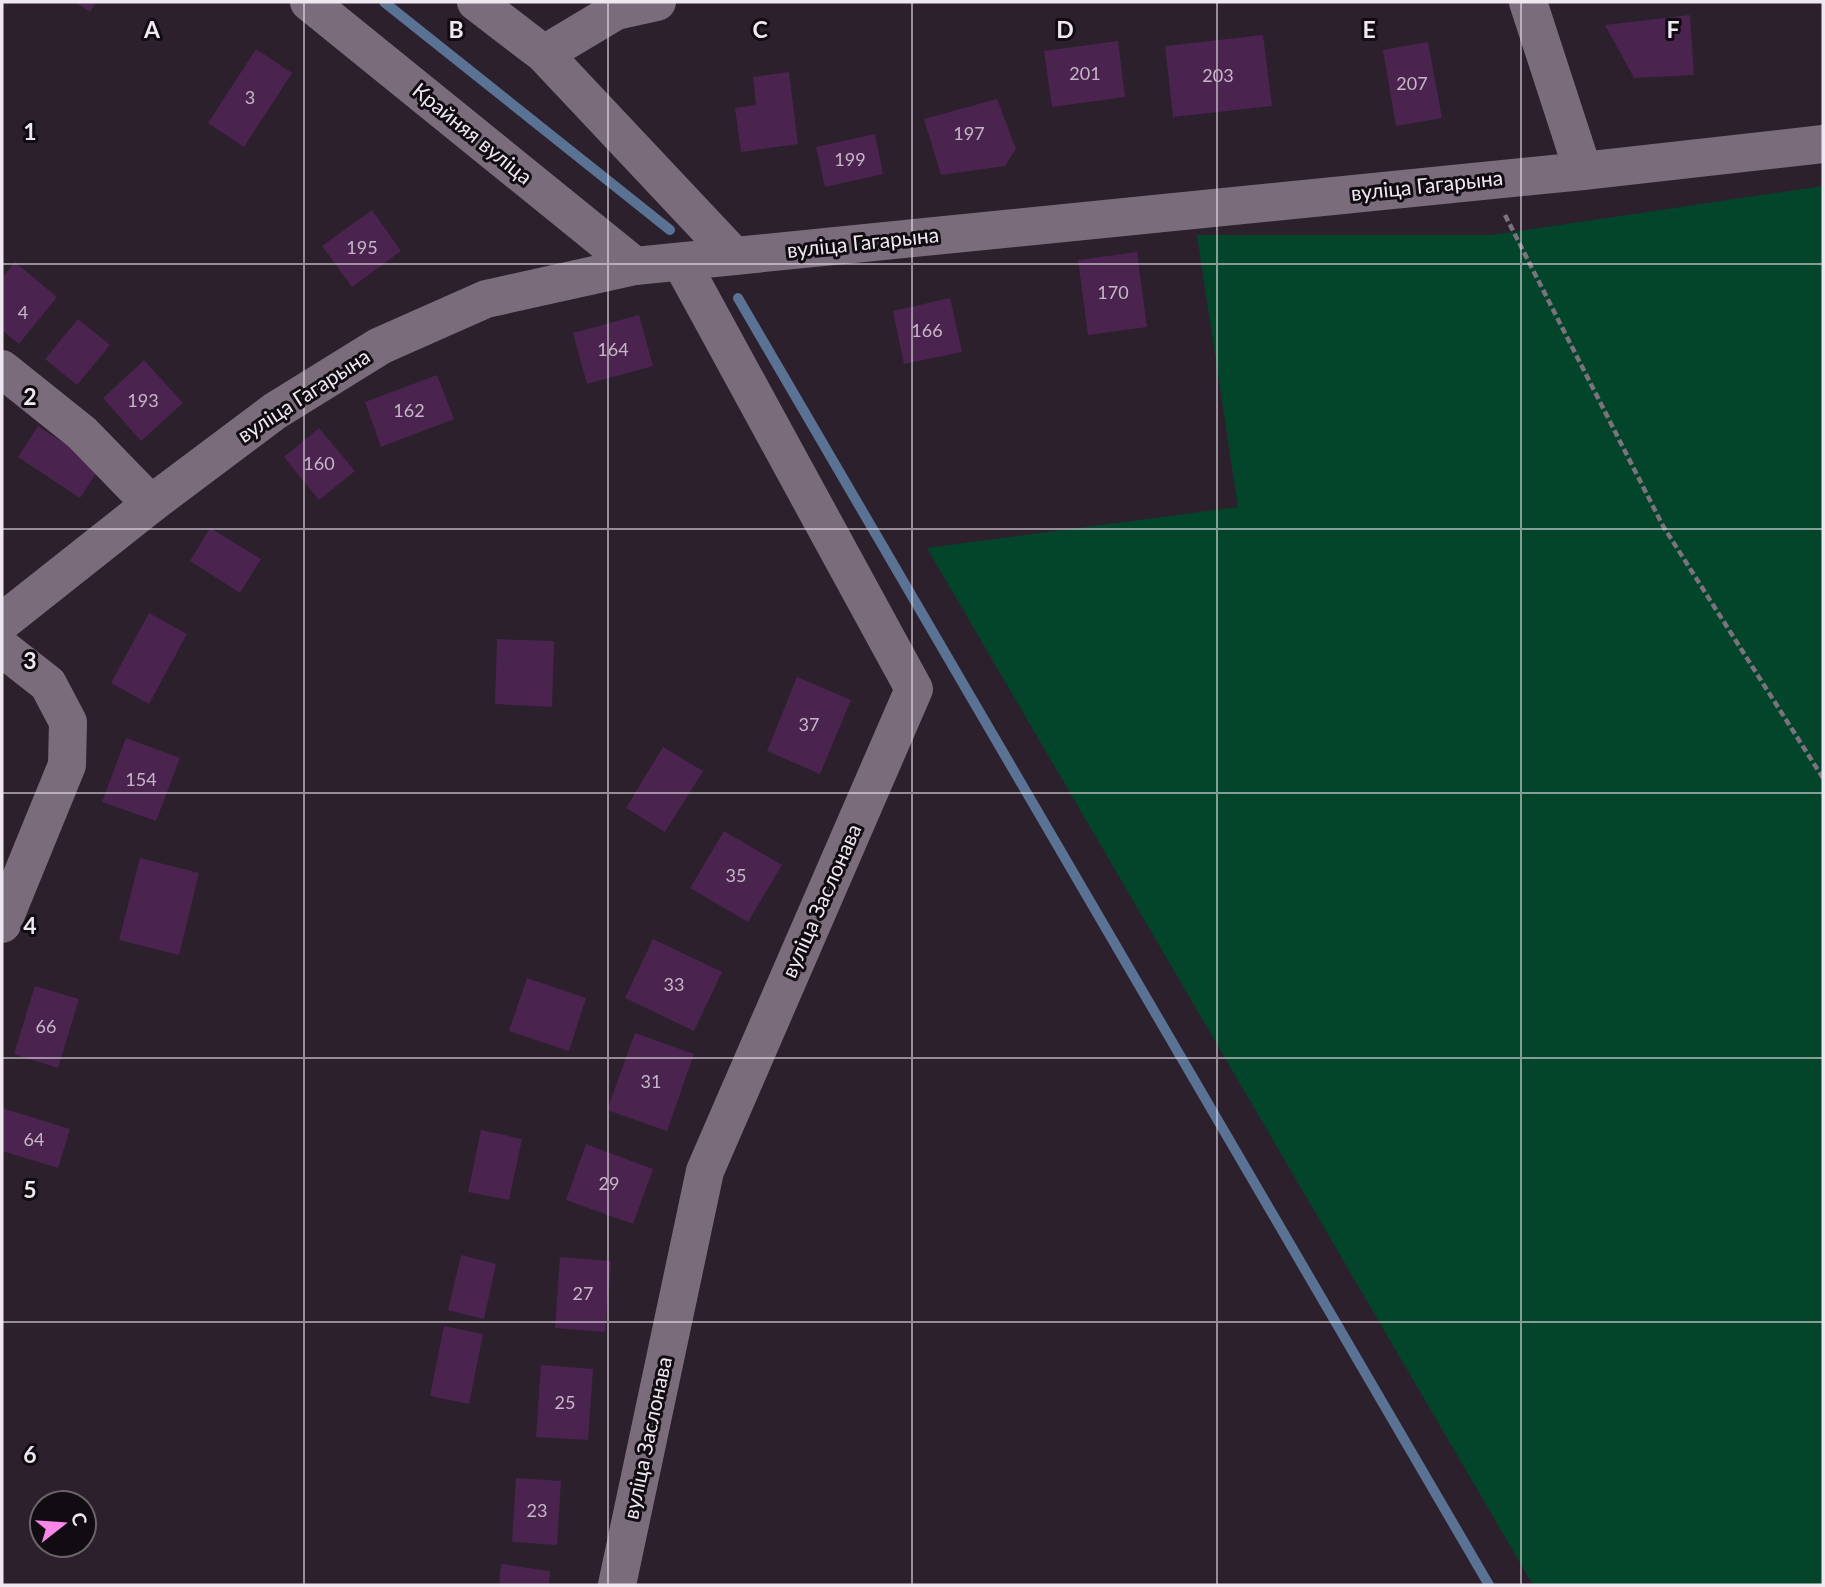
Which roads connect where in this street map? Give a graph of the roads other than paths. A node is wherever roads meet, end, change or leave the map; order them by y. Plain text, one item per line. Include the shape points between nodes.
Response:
1 (309, 2) edge
2 (476, 2) edge
3 (657, 2) edge
4 (1528, 2) edge
5 (544, 54) junction
6 (1823, 144) edge
7 (1583, 171) junction
8 (734, 256) junction
9 (681, 262) junction
10 (635, 266) junction
11 (2, 369) edge
12 (150, 504) junction
13 (2, 622) edge
14 (2, 648) edge
15 (2, 924) edge
16 (617, 1585) edge

1 - 10 street, Крайняя вуліца
2 - 5 street
3 - 5 street via 616,11
4 - 7 street
5 - 8 street
6 - 7 street, вуліца Гагарына
7 - 8 street, вуліца Гагарына
8 - 9 street, вуліца Гагарына
9 - 10 street, вуліца Гагарына
9 - 16 street, вуліца Заслонава via 914,689 705,1171
10 - 12 street, вуліца Гагарына via 486,299 380,346 275,411
11 - 12 street via 82,433
12 - 13 street, вуліца Гагарына
14 - 15 street via 48,684 68,722 67,765

